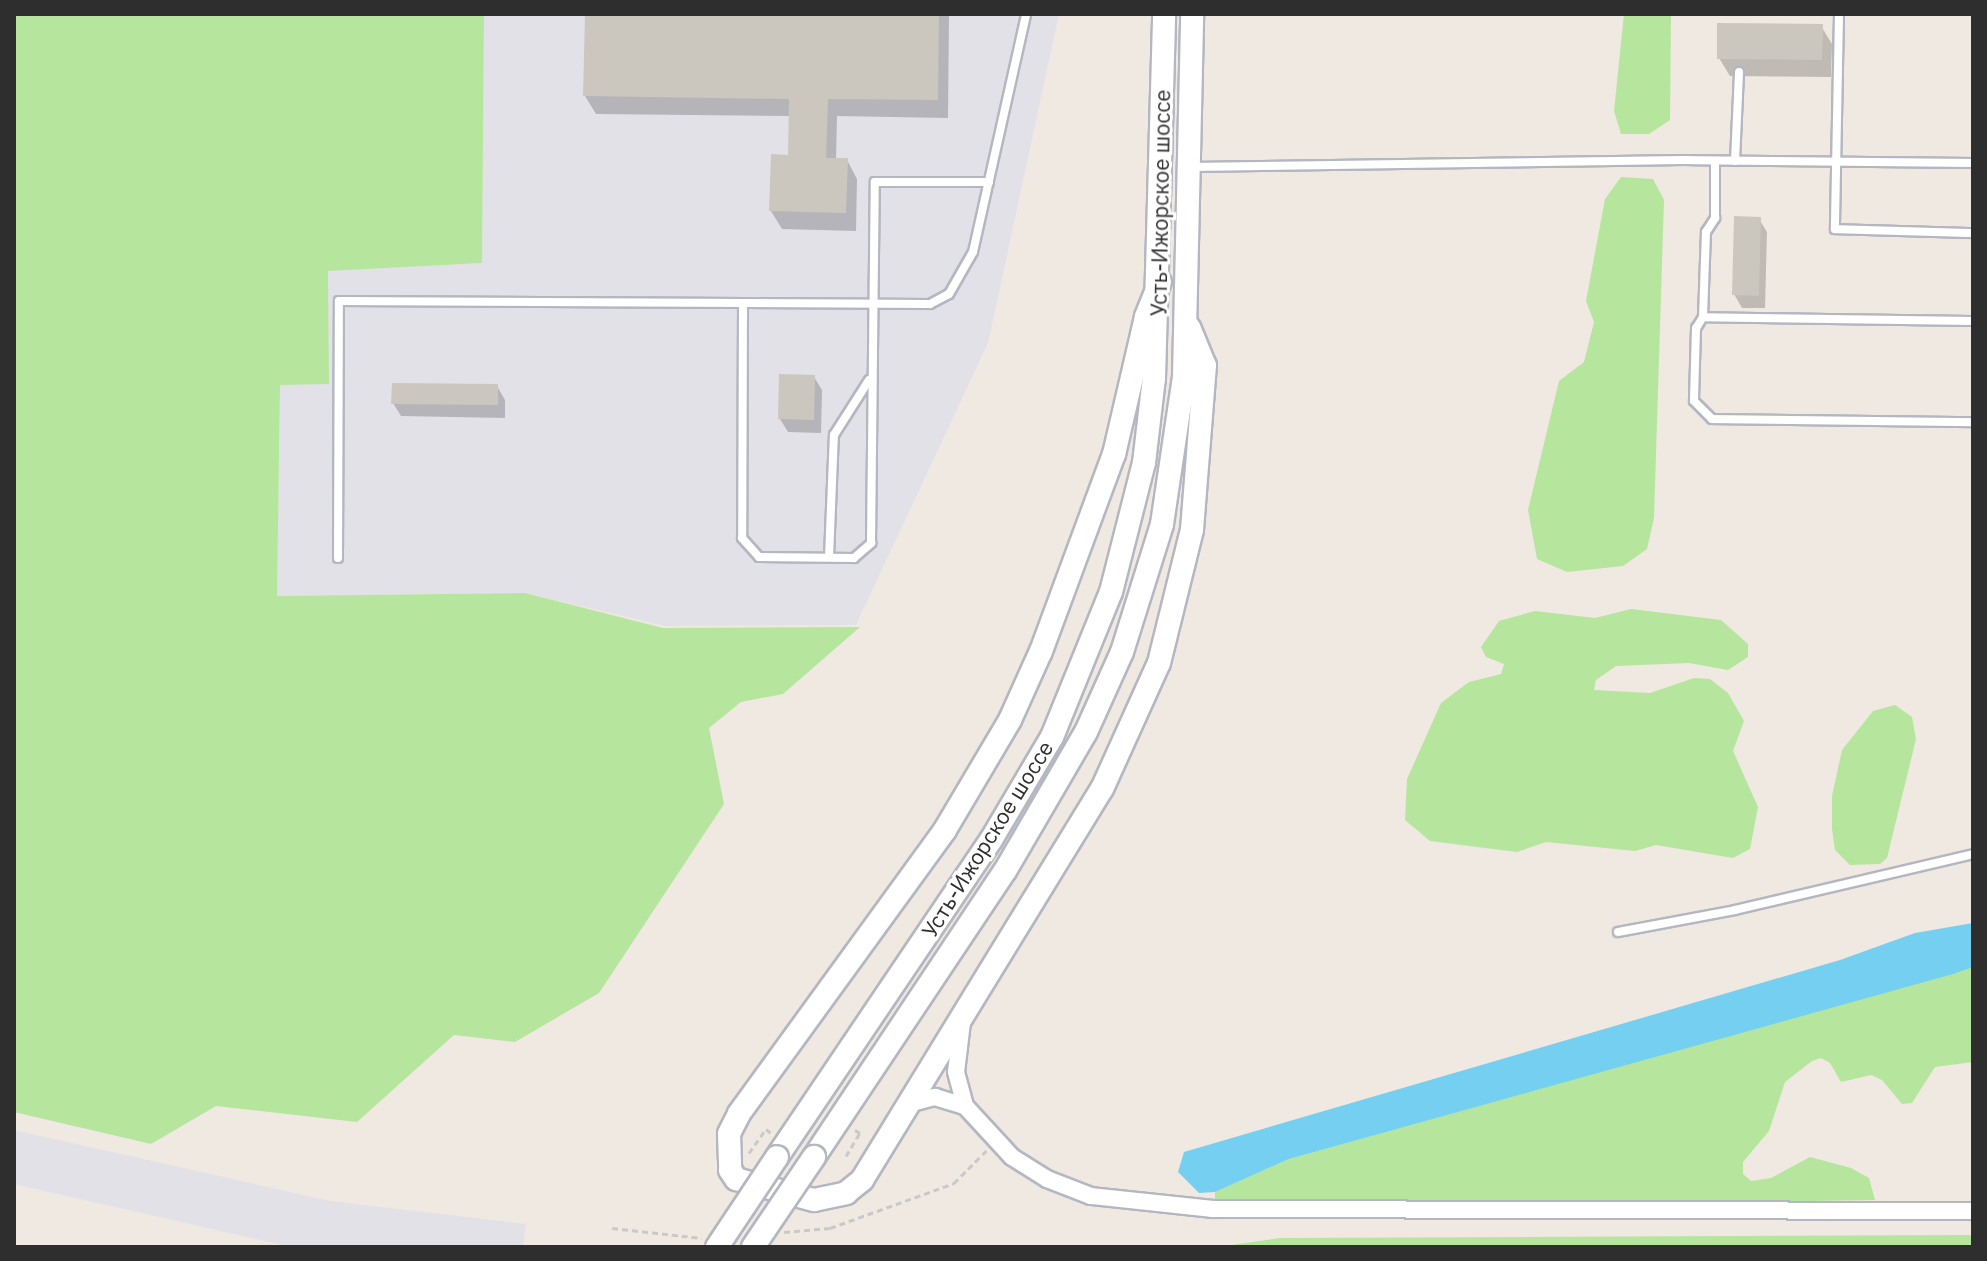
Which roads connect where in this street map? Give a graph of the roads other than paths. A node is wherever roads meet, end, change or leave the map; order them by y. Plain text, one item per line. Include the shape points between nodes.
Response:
1 (1026, 14) edge
2 (1164, 14) edge
3 (1192, 14) edge
4 (1839, 14) edge
5 (1739, 72) dead end
6 (1715, 161) junction
7 (1735, 161) junction
8 (1836, 162) junction
9 (1973, 163) edge
10 (1191, 167) junction
11 (989, 182) junction
12 (1973, 233) edge
13 (1160, 282) junction
14 (743, 305) junction
15 (870, 305) junction
16 (1703, 317) junction
17 (1973, 321) edge
18 (1189, 327) junction
19 (871, 378) junction
20 (1973, 422) edge
21 (829, 557) junction
22 (338, 558) dead end
23 (1973, 854) edge
24 (1618, 932) dead end
25 (962, 1022) junction
26 (912, 1103) junction
27 (965, 1106) junction
28 (1973, 1211) edge
29 (717, 1247) edge
30 (753, 1247) edge

1 - 11 lane
2 - 13 street, Усть-Ижорское шоссе
3 - 10 street, Усть-Ижорское шоссе
4 - 8 lane
5 - 7 lane
6 - 7 lane
6 - 10 lane
6 - 16 lane via 1715,218 1706,232
7 - 8 lane
8 - 9 lane
8 - 12 lane via 1835,229
10 - 18 street, Усть-Ижорское шоссе
11 - 15 lane via 973,252 949,294 930,304
11 - 15 lane via 875,182
13 - 26 street via 1146,317 1114,454 1010,720 945,830 739,1114 729,1134 730,1170 736,1179 814,1200 846,1193 862,1180
13 - 29 street, Усть-Ижорское шоссе, bridge via 1144,463 1129,538 1082,671 1052,737 991,840
14 - 15 lane
14 - 21 lane via 742,538 759,557
14 - 22 lane via 339,301
15 - 19 lane
16 - 17 lane
16 - 20 lane via 1696,328 1694,401 1712,419
18 - 25 street via 1205,366 1203,431 1192,530 1159,663 1102,789
18 - 30 street, Усть-Ижорское шоссе, bridge via 1162,524 1122,652 1086,732 1005,871
19 - 21 lane via 834,435
19 - 21 lane via 871,543 854,558
23 - 24 lane
25 - 26 street
25 - 27 street via 956,1072
26 - 27 street via 935,1097
27 - 28 street via 1012,1157 1047,1179 1091,1196 1197,1208

